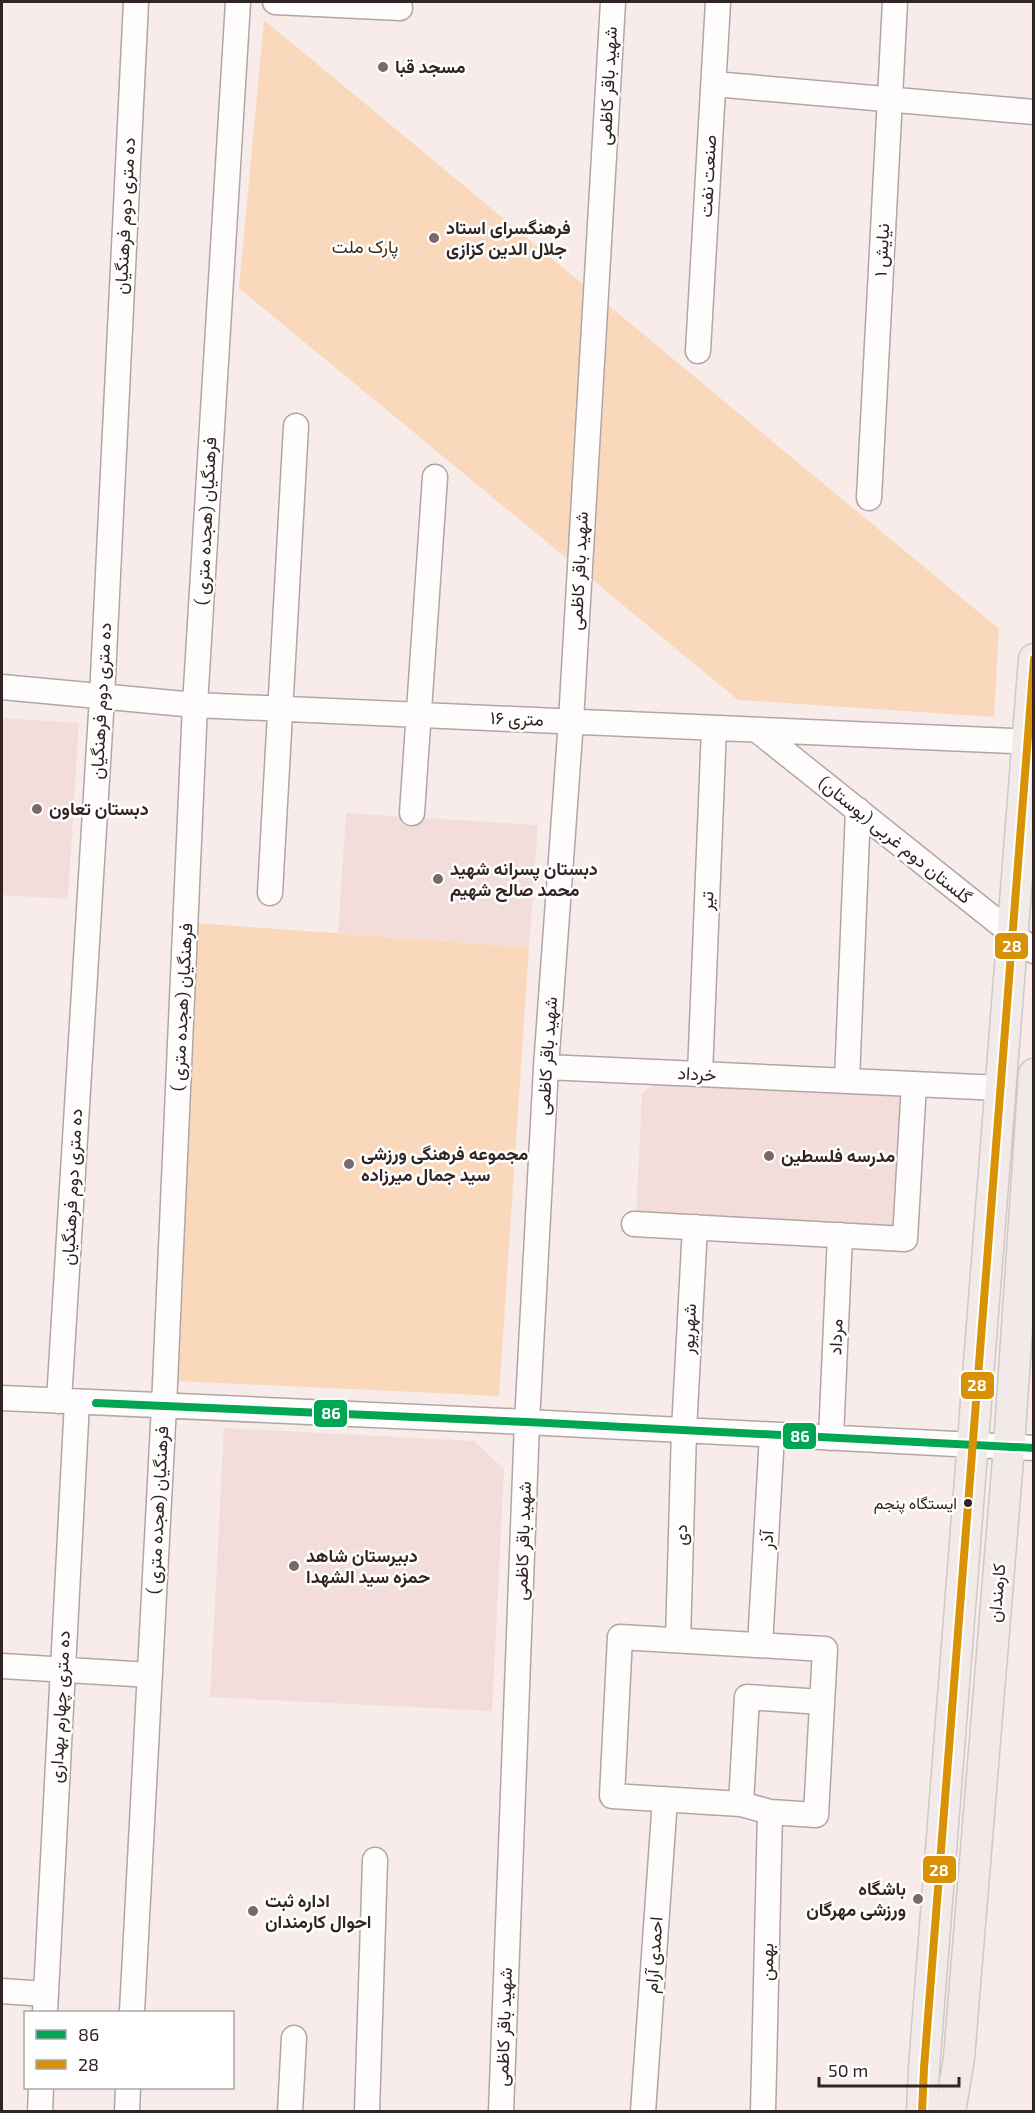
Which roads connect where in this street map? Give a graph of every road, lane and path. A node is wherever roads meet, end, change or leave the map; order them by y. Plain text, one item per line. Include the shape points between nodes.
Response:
1 (136, 2) edge
2 (238, 2) edge
3 (275, 2) edge
4 (613, 2) edge
5 (718, 2) edge
6 (895, 2) edge
7 (400, 8) dead end
8 (714, 84) junction
9 (890, 99) junction
10 (1034, 112) edge
11 (698, 351) dead end
12 (296, 426) dead end
13 (435, 477) dead end
14 (869, 498) dead end
15 (1034, 659) edge
16 (2, 687) edge
17 (102, 697) junction
18 (195, 705) junction
19 (282, 709) junction
20 (418, 715) junction
21 (571, 721) junction
22 (714, 728) junction
23 (757, 730) junction
24 (1031, 742) edge
25 (858, 810) junction
26 (412, 813) dead end
27 (270, 892) dead end
28 (1023, 942) edge
29 (546, 1067) junction
30 (700, 1074) junction
31 (1034, 1074) edge
32 (848, 1080) junction
33 (914, 1084) junction
34 (1000, 1088) junction
35 (634, 1224) dead end
36 (695, 1227) junction
37 (840, 1234) junction
38 (2, 1398) edge
39 (68, 1402) junction
40 (164, 1406) junction
41 (527, 1422) junction
42 (684, 1430) junction
43 (772, 1435) junction
44 (831, 1438) junction
45 (972, 1446) junction
46 (1021, 1448) edge
47 (678, 1640) junction
48 (760, 1645) junction
49 (2, 1666) edge
50 (62, 1670) junction
51 (150, 1675) junction
52 (822, 1702) junction
53 (665, 1798) junction
54 (741, 1804) junction
55 (770, 1812) junction
56 (375, 1860) dead end
57 (2, 1991) edge
58 (45, 2003) edge
59 (132, 2011) edge
60 (294, 2038) dead end
61 (41, 2089) edge
62 (128, 2089) edge
63 (40, 2112) edge
64 (127, 2112) edge
65 (290, 2112) edge
66 (367, 2112) edge
67 (501, 2112) edge
68 (643, 2112) edge
69 (763, 2112) edge
70 (922, 2112) edge
71 (950, 2112) edge

1 - 17 street, ده متری دوم فرهنگیان
2 - 18 street, فرهنگیان (هجده متری )
3 - 7 street
4 - 21 street, شهید باقر کاظمی
5 - 8 street, صنعت نفت
6 - 9 street, نیایش ۱
8 - 9 street
8 - 11 street, صنعت نفت
9 - 10 street
9 - 14 street, نیایش ۱
12 - 19 street
13 - 20 street
15 - 24 main road, کارمندان
16 - 17 street, ۱۶ متری
17 - 18 street, ۱۶ متری
17 - 39 street, ده متری دوم فرهنگیان
18 - 19 street, ۱۶ متری
18 - 40 street, فرهنگیان (هجده متری )
19 - 20 street, ۱۶ متری
19 - 27 street
20 - 21 street, ۱۶ متری
20 - 26 street
21 - 22 street, ۱۶ متری
21 - 29 street, شهید باقر کاظمی
22 - 23 street, ۱۶ متری
22 - 30 street, تیر
23 - 24 street, ۱۶ متری
23 - 25 street, گلستان دوم غربی (بوستان)
24 - 28 main road, کارمندان
25 - 28 street, گلستان دوم غربی (بوستان)
25 - 32 street
28 - 34 main road, کارمندان
29 - 30 street, خرداد
29 - 41 street, شهید باقر کاظمی
30 - 32 street, خرداد
31 - 46 main road, کارمندان
32 - 33 street, خرداد
33 - 34 street, خرداد
33 - 37 street via 905,1239
34 - 45 main road, کارمندان
35 - 36 street
36 - 37 street
36 - 42 street, شهریور
37 - 44 street, مرداد
38 - 39 street
39 - 40 street
39 - 50 street, ده متری چهارم بهداری
40 - 41 street
40 - 51 street, فرهنگیان (هجده متری )
41 - 42 street
41 - 67 street, شهید باقر کاظمی
42 - 43 street
42 - 47 street, دی
43 - 44 street
43 - 48 street, آذر
44 - 45 street
45 - 46 street
45 - 70 main road, کارمندان
46 - 71 main road, کارمندان
47 - 48 street
47 - 53 street via 620,1637 612,1796
48 - 52 street via 825,1649
49 - 50 street
50 - 51 street
50 - 58 street, ده متری چهارم بهداری
51 - 59 street, فرهنگیان (هجده متری )
52 - 54 street via 747,1697
52 - 55 street via 816,1815
53 - 54 street
53 - 68 street, احمدی آرام
54 - 55 street
55 - 69 street, بهمن
56 - 66 street
57 - 58 street
60 - 65 street
61 - 63 street
62 - 64 street

